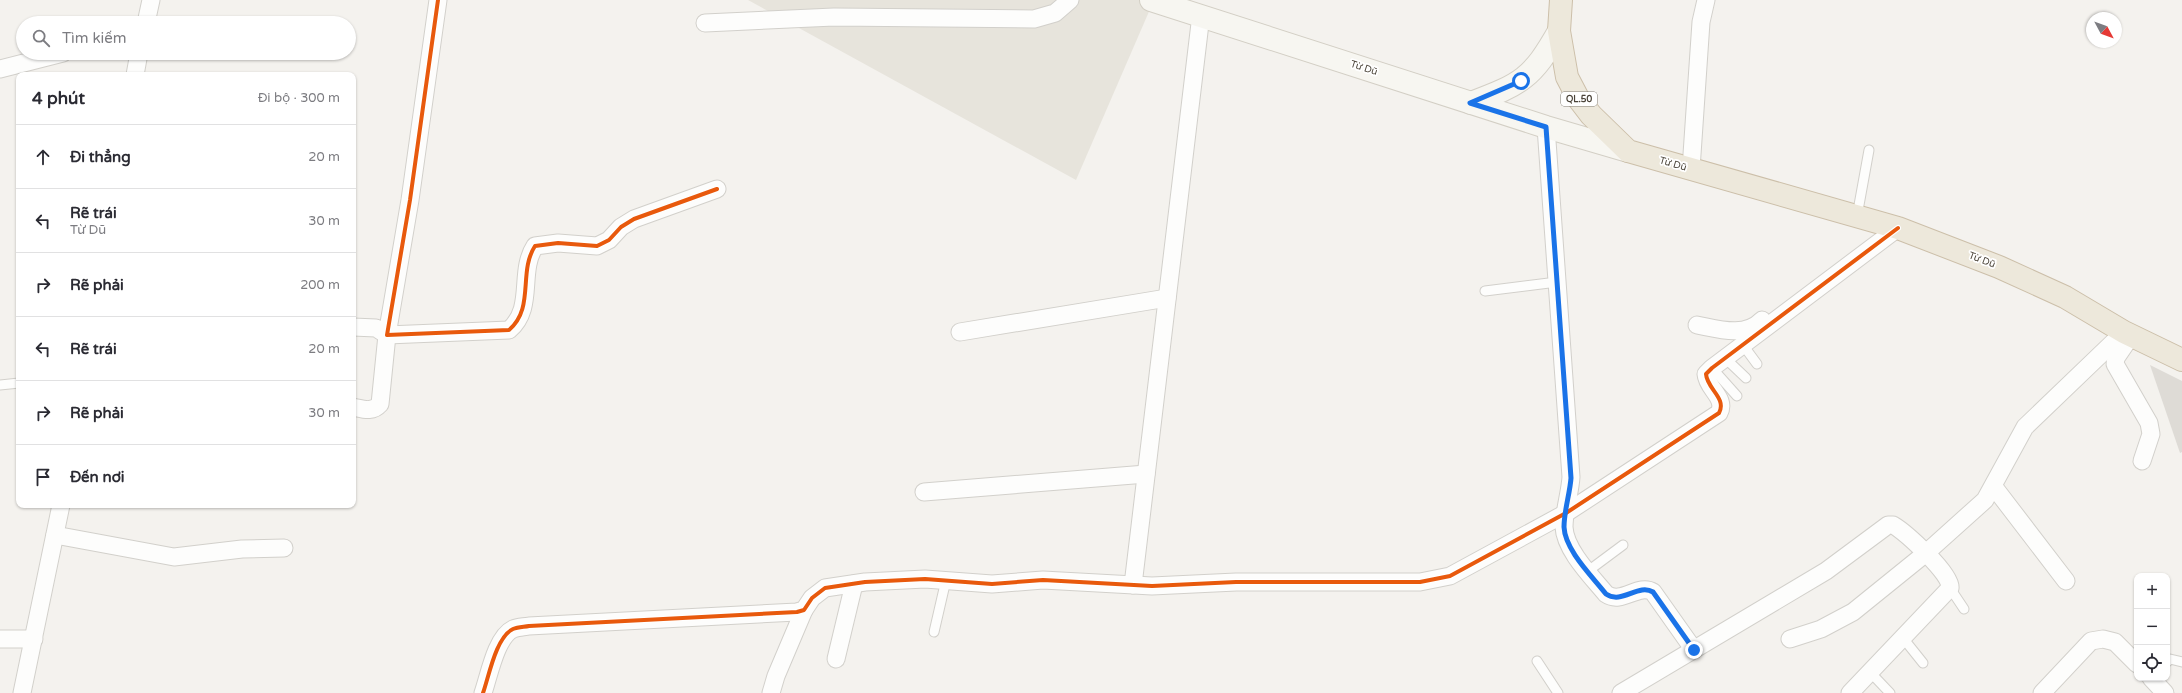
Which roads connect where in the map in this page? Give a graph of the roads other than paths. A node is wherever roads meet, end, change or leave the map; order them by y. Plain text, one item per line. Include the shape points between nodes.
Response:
1 (151, 0) edge
2 (438, 0) edge
3 (1070, 0) edge
4 (1151, 0) edge
5 (1561, 0) edge
6 (1706, 0) edge
7 (1201, 15) junction
8 (148, 16) edge
9 (705, 23) dead end
10 (1559, 31) junction
11 (35, 60) edge
12 (138, 60) edge
13 (0, 69) edge
14 (136, 72) edge
15 (1470, 103) junction
16 (1546, 127) junction
17 (1869, 150) dead end
18 (1628, 151) junction
19 (1691, 169) junction
20 (717, 189) dead end
21 (1857, 216) junction
22 (1898, 228) junction
23 (1557, 282) junction
24 (1485, 291) dead end
25 (1167, 298) junction
26 (1793, 307) junction
27 (1697, 325) dead end
28 (356, 327) edge
29 (960, 332) dead end
30 (2127, 334) junction
31 (388, 335) junction
32 (1743, 345) junction
33 (1725, 358) junction
34 (2182, 360) edge
35 (1757, 364) dead end
36 (1712, 368) junction
37 (1746, 378) dead end
38 (16, 383) edge
39 (0, 385) edge
40 (1737, 396) dead end
41 (356, 408) edge
42 (2142, 461) dead end
43 (1146, 474) junction
44 (1994, 487) junction
45 (924, 492) dead end
46 (60, 508) edge
47 (1566, 513) junction
48 (55, 535) junction
49 (1623, 545) dead end
50 (284, 548) dead end
51 (1926, 553) junction
52 (1588, 571) junction
53 (946, 580) junction
54 (2066, 581) dead end
55 (854, 584) junction
56 (1133, 585) junction
57 (1950, 588) junction
58 (1964, 609) dead end
59 (795, 612) junction
60 (934, 632) dead end
61 (1903, 638) junction
62 (0, 639) edge
63 (34, 639) junction
64 (1790, 639) dead end
65 (1694, 650) junction
66 (836, 659) dead end
67 (2170, 659) edge
68 (1537, 661) dead end
69 (2134, 661) edge
70 (1922, 662) dead end
71 (2182, 662) edge
72 (1870, 672) junction
73 (2154, 681) edge
74 (22, 693) edge
75 (483, 693) edge
76 (771, 693) edge
77 (1558, 693) edge
78 (1621, 693) edge
79 (1850, 693) edge
80 (1890, 693) edge
81 (2042, 693) edge
82 (2165, 693) edge

1 - 8 street
2 - 31 street
3 - 9 street via 1055,13 1034,19 834,17
4 - 7 main road, Từ Dũ
5 - 10 highway, QL.50
6 - 19 street via 1701,22
7 - 15 main road, Từ Dũ
7 - 25 street
10 - 15 main road via 1541,62 1521,81
10 - 18 highway, QL.50 via 1567,77 1578,98 1591,115
11 - 13 street
12 - 14 street
15 - 16 main road, Từ Dũ
16 - 18 main road, Từ Dũ
16 - 23 street
17 - 21 lane
18 - 19 highway, Từ Dũ / QL.50
19 - 21 highway, Từ Dũ / QL.50
20 - 31 street via 634,219 621,227 609,240 597,246 558,243 535,246 527,266 525,303 519,318 509,330
21 - 22 highway, Từ Dũ / QL.50
22 - 26 street
22 - 30 highway, Từ Dũ / QL.50 via 1999,267 2057,294
23 - 24 lane
23 - 47 street via 1571,478
25 - 29 street
25 - 43 street
26 - 27 street via 1781,303 1760,322 1736,332
26 - 32 street
28 - 31 street via 376,328
30 - 34 highway, Từ Dũ / QL.50
30 - 42 street via 2115,364 2148,423 2151,434
30 - 44 street via 2025,427
31 - 41 street via 380,404 368,410
32 - 33 street
32 - 35 lane
33 - 36 street
33 - 37 lane
36 - 40 lane
36 - 47 street via 1706,374 1706,379 1721,401 1722,408 1719,413
38 - 39 lane
43 - 45 street
43 - 56 street
44 - 51 street via 1985,500
44 - 54 street
46 - 48 street
47 - 52 street via 1565,537
47 - 56 street via 1450,576 1438,580
48 - 50 street via 174,557 242,549
48 - 63 street
49 - 52 lane
51 - 57 street via 1950,581
51 - 64 street via 1840,621
51 - 65 street via 1898,528 1888,525 1826,572
52 - 65 street via 1611,598 1649,589
53 - 55 street via 925,578
53 - 56 street via 992,584 1068,580
53 - 60 lane
55 - 59 street via 825,588
55 - 66 street
57 - 58 lane
57 - 61 street
59 - 75 street via 529,626 514,629 505,635 500,644
59 - 76 street
61 - 70 lane
61 - 72 street
62 - 63 street
63 - 74 street
65 - 78 street
67 - 71 lane
68 - 77 lane
69 - 81 street via 2115,642 2103,638 2091,641
72 - 79 street
72 - 80 lane
73 - 82 street

